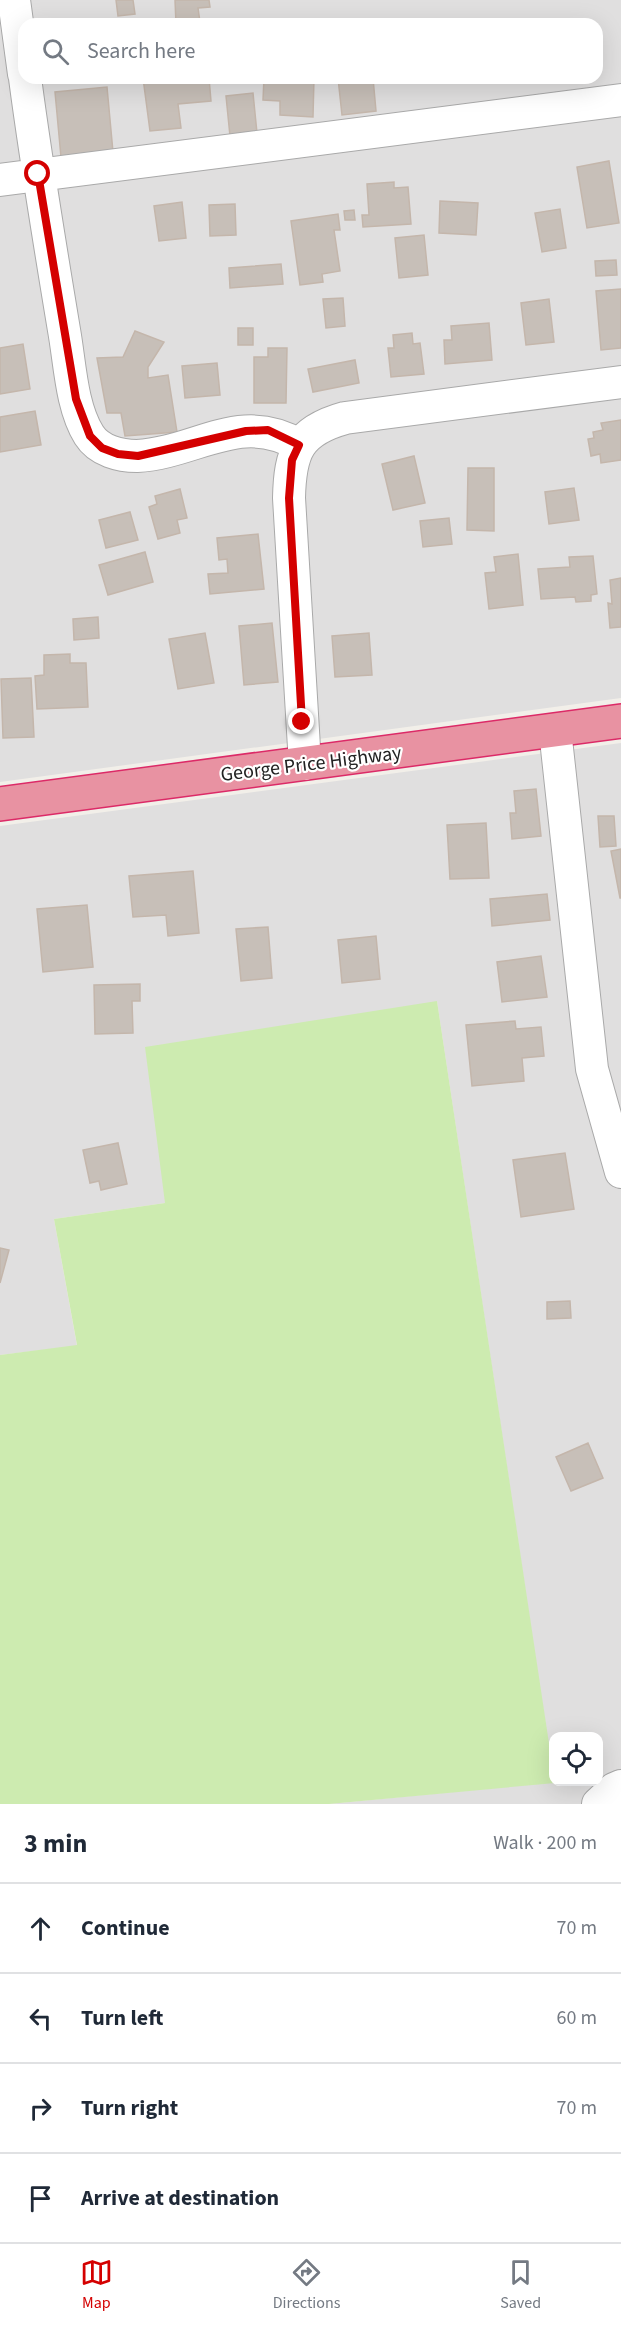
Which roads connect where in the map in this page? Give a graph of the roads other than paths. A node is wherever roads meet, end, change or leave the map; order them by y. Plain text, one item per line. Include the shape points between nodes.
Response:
1 (14, 0) edge
2 (18, 30) edge
3 (25, 84) edge
4 (621, 100) edge
5 (38, 174) junction
6 (0, 180) edge
7 (621, 382) edge
8 (299, 445) junction
9 (621, 721) edge
10 (555, 730) junction
11 (305, 764) junction
12 (0, 804) edge
13 (621, 1172) edge
14 (621, 1786) edge
15 (598, 1804) edge

1 - 2 street
3 - 5 street
4 - 5 street
5 - 6 street
5 - 8 street via 76,399 90,436 102,448 138,456 246,431 268,430
7 - 8 street via 345,418 323,424
8 - 11 street via 292,460 289,498
9 - 10 highway, George Price Highway
10 - 11 highway, George Price Highway
10 - 13 street via 592,1069
11 - 12 highway, George Price Highway
14 - 15 street

